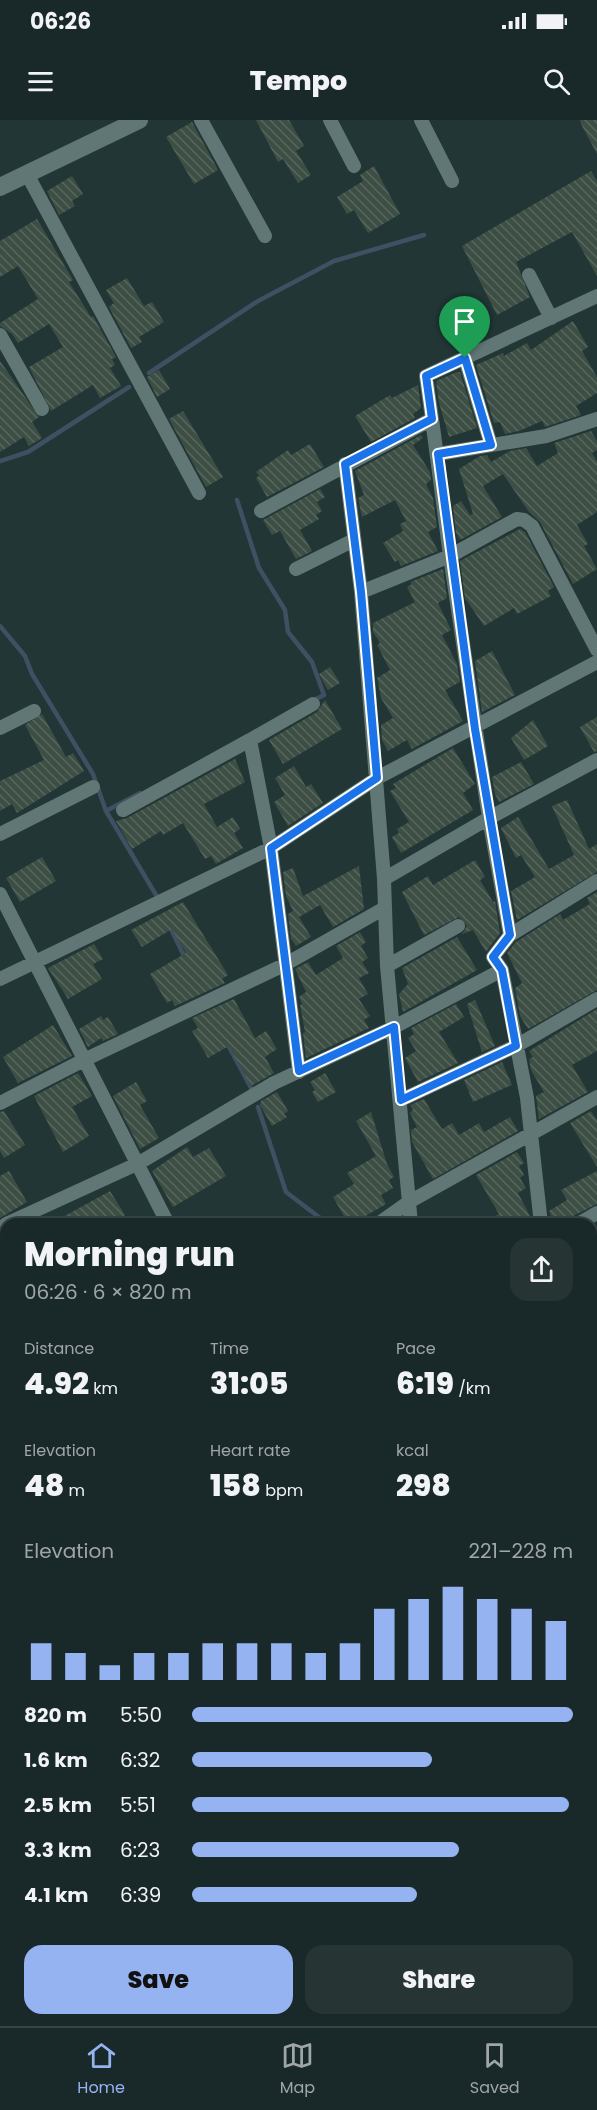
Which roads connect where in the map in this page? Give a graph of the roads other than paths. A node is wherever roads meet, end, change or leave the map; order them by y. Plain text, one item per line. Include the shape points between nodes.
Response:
1 (138, 120) edge
2 (201, 120) edge
3 (330, 120) edge
4 (421, 120) edge
5 (354, 166) dead end
6 (27, 174) junction
7 (452, 181) dead end
8 (0, 187) edge
9 (265, 236) dead end
10 (529, 275) dead end
11 (597, 296) edge
12 (551, 318) junction
13 (0, 335) edge
14 (465, 358) junction
15 (42, 409) dead end
16 (432, 419) junction
17 (597, 420) edge
18 (491, 445) junction
19 (438, 454) junction
20 (345, 464) junction
21 (200, 493) dead end
22 (261, 511) dead end
23 (354, 540) junction
24 (450, 556) junction
25 (296, 569) dead end
26 (361, 592) junction
27 (597, 650) edge
28 (597, 662) edge
29 (313, 704) dead end
30 (34, 711) dead end
31 (0, 728) edge
32 (475, 729) junction
33 (250, 740) junction
34 (597, 760) edge
35 (377, 778) junction
36 (93, 787) dead end
37 (123, 810) dead end
38 (489, 818) junction
39 (0, 834) edge
40 (271, 848) junction
41 (384, 879) junction
42 (597, 880) edge
43 (0, 894) edge
44 (384, 909) junction
45 (458, 926) dead end
46 (510, 935) junction
47 (34, 962) junction
48 (284, 965) junction
49 (387, 966) junction
50 (502, 970) junction
51 (0, 979) edge
52 (597, 999) edge
53 (394, 1027) junction
54 (516, 1046) junction
55 (84, 1060) junction
56 (299, 1071) junction
57 (597, 1097) edge
58 (401, 1100) junction
59 (0, 1103) edge
60 (531, 1135) junction
61 (139, 1163) junction
62 (409, 1202) junction
63 (19, 1218) edge
64 (165, 1218) edge
65 (386, 1218) edge
66 (410, 1218) edge
67 (540, 1218) edge

1 - 6 main road
2 - 9 street
3 - 5 street
4 - 7 street
6 - 8 main road
6 - 21 street
10 - 12 street
11 - 12 street
12 - 14 street
13 - 15 street
14 - 16 street via 426,376
14 - 18 street
16 - 19 street
16 - 20 street
17 - 18 street via 546,436
18 - 19 street
19 - 24 street
20 - 22 street
20 - 23 street
23 - 25 street
23 - 26 street
24 - 26 street
24 - 27 street via 517,519 524,520 532,526
24 - 32 street
26 - 35 street
28 - 32 street
29 - 33 street
30 - 31 street
32 - 35 street
32 - 38 street
33 - 37 street
33 - 40 street
34 - 38 street
35 - 40 street
35 - 41 street
36 - 39 street
38 - 41 street
38 - 46 street
40 - 47 street
40 - 48 street
41 - 44 street
42 - 46 street
43 - 47 street
44 - 48 street
44 - 49 street
45 - 49 street
46 - 50 street via 493,957
47 - 51 street
47 - 55 street
48 - 55 street
48 - 56 street
49 - 53 street
50 - 53 street
50 - 54 street
52 - 54 street
53 - 56 street
53 - 58 street
54 - 58 street
54 - 60 street
55 - 59 street
55 - 61 street
56 - 61 street
57 - 60 street
58 - 62 street
60 - 62 street
60 - 67 street
61 - 63 street
61 - 64 street
62 - 65 street
62 - 66 street

